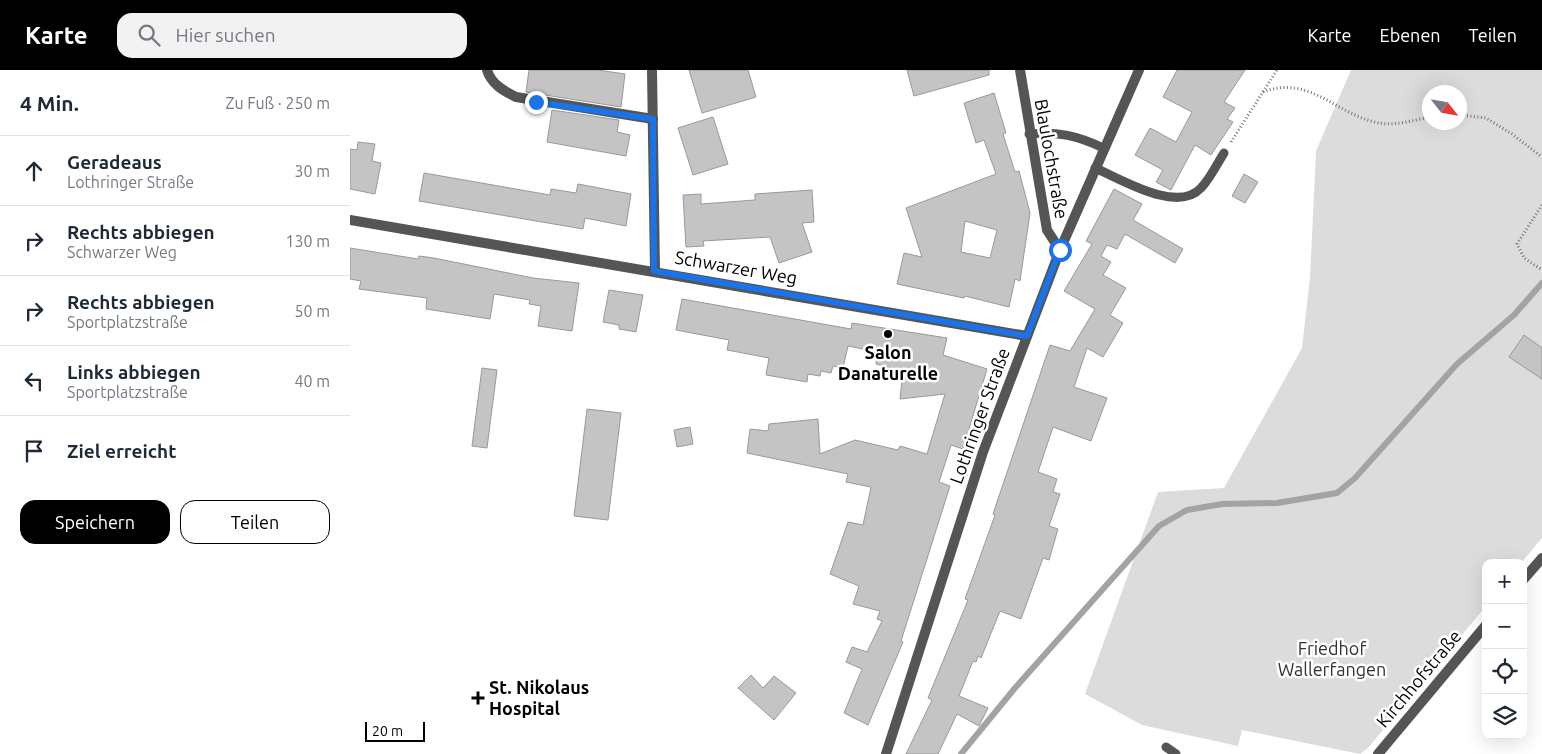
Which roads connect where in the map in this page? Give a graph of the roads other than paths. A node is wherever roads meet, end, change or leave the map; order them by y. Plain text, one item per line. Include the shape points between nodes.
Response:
1 (487, 70) edge
2 (652, 70) edge
3 (1020, 70) edge
4 (1139, 70) edge
5 (653, 119) junction
6 (1030, 134) junction
7 (1103, 148) junction
8 (1224, 153) road end
9 (1095, 168) junction
10 (350, 220) edge
11 (1060, 250) junction
12 (654, 271) junction
13 (1027, 336) junction
14 (1542, 558) edge
15 (1527, 575) edge
16 (1482, 630) edge
17 (1166, 746) dead end
18 (886, 754) edge
19 (1176, 754) edge
20 (1378, 754) edge

1 - 5 street via 489,77 501,89 516,98
2 - 5 street
3 - 6 street, Blaulochstraße
4 - 7 street, Lothringer Straße
5 - 12 street
6 - 7 lane via 1050,132 1073,136
6 - 11 street, Blaulochstraße via 1047,230
7 - 9 street, Lothringer Straße
8 - 9 lane via 1201,189 1187,197 1167,199
9 - 11 street, Lothringer Straße
10 - 12 street, Schwarzer Weg
11 - 13 street, Lothringer Straße
12 - 13 street, Schwarzer Weg
13 - 18 street, Lothringer Straße via 959,521
14 - 15 street
16 - 20 street, Kirchhofstraße
17 - 19 lane

